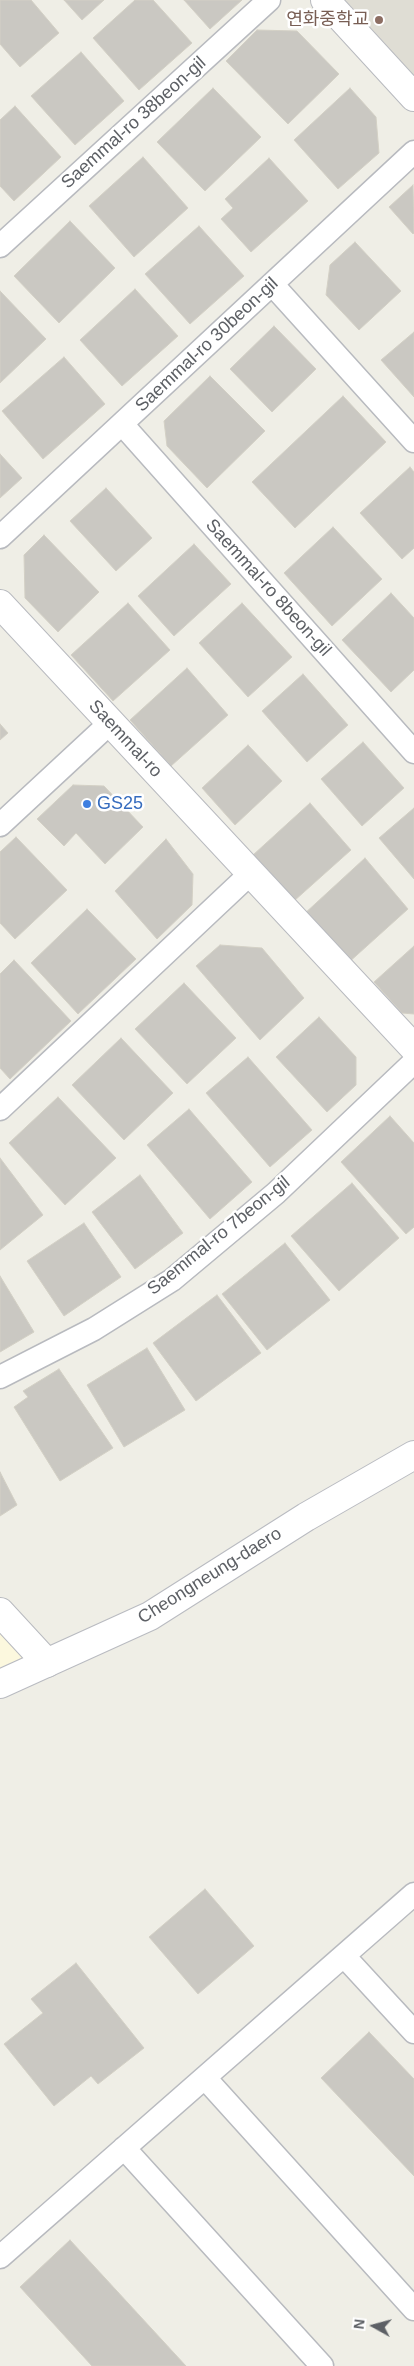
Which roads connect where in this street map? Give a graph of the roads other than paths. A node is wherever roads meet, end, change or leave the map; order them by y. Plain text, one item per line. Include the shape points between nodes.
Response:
1 (269, 0) edge
2 (325, 0) edge
3 (414, 98) edge
4 (414, 152) edge
5 (0, 246) edge
6 (272, 284) junction
7 (122, 424) junction
8 (414, 440) edge
9 (0, 537) edge
10 (0, 604) edge
11 (110, 723) junction
12 (414, 752) edge
13 (0, 825) edge
14 (251, 873) junction
15 (414, 1048) edge
16 (414, 1062) edge
17 (0, 1109) edge
18 (0, 1377) edge
19 (414, 1455) edge
20 (0, 1612) edge
21 (47, 1663) junction
22 (0, 1684) edge
23 (411, 1902) edge
24 (344, 1956) junction
25 (414, 2032) edge
26 (205, 2078) junction
27 (124, 2148) junction
28 (0, 2257) edge
29 (414, 2309) edge
30 (322, 2366) edge

1 - 5 lane, Saemmal-ro 38beon-gil
2 - 3 street
4 - 6 lane, Saemmal-ro 30beon-gil
6 - 7 lane, Saemmal-ro 30beon-gil
6 - 8 lane
7 - 9 lane, Saemmal-ro 30beon-gil
7 - 12 lane, Saemmal-ro 8beon-gil
10 - 11 street, Saemmal-ro
11 - 13 lane
11 - 14 street, Saemmal-ro
14 - 15 street, Saemmal-ro
14 - 17 lane
16 - 18 lane, Saemmal-ro 7beon-gil via 276,1193 172,1280 94,1329
19 - 21 street, Cheongneung-daero via 306,1517 150,1616
20 - 21 street
21 - 22 street, Cheongneung-daero
23 - 24 lane
24 - 25 lane
24 - 26 lane
26 - 27 lane
26 - 29 lane
27 - 28 lane
27 - 30 lane

